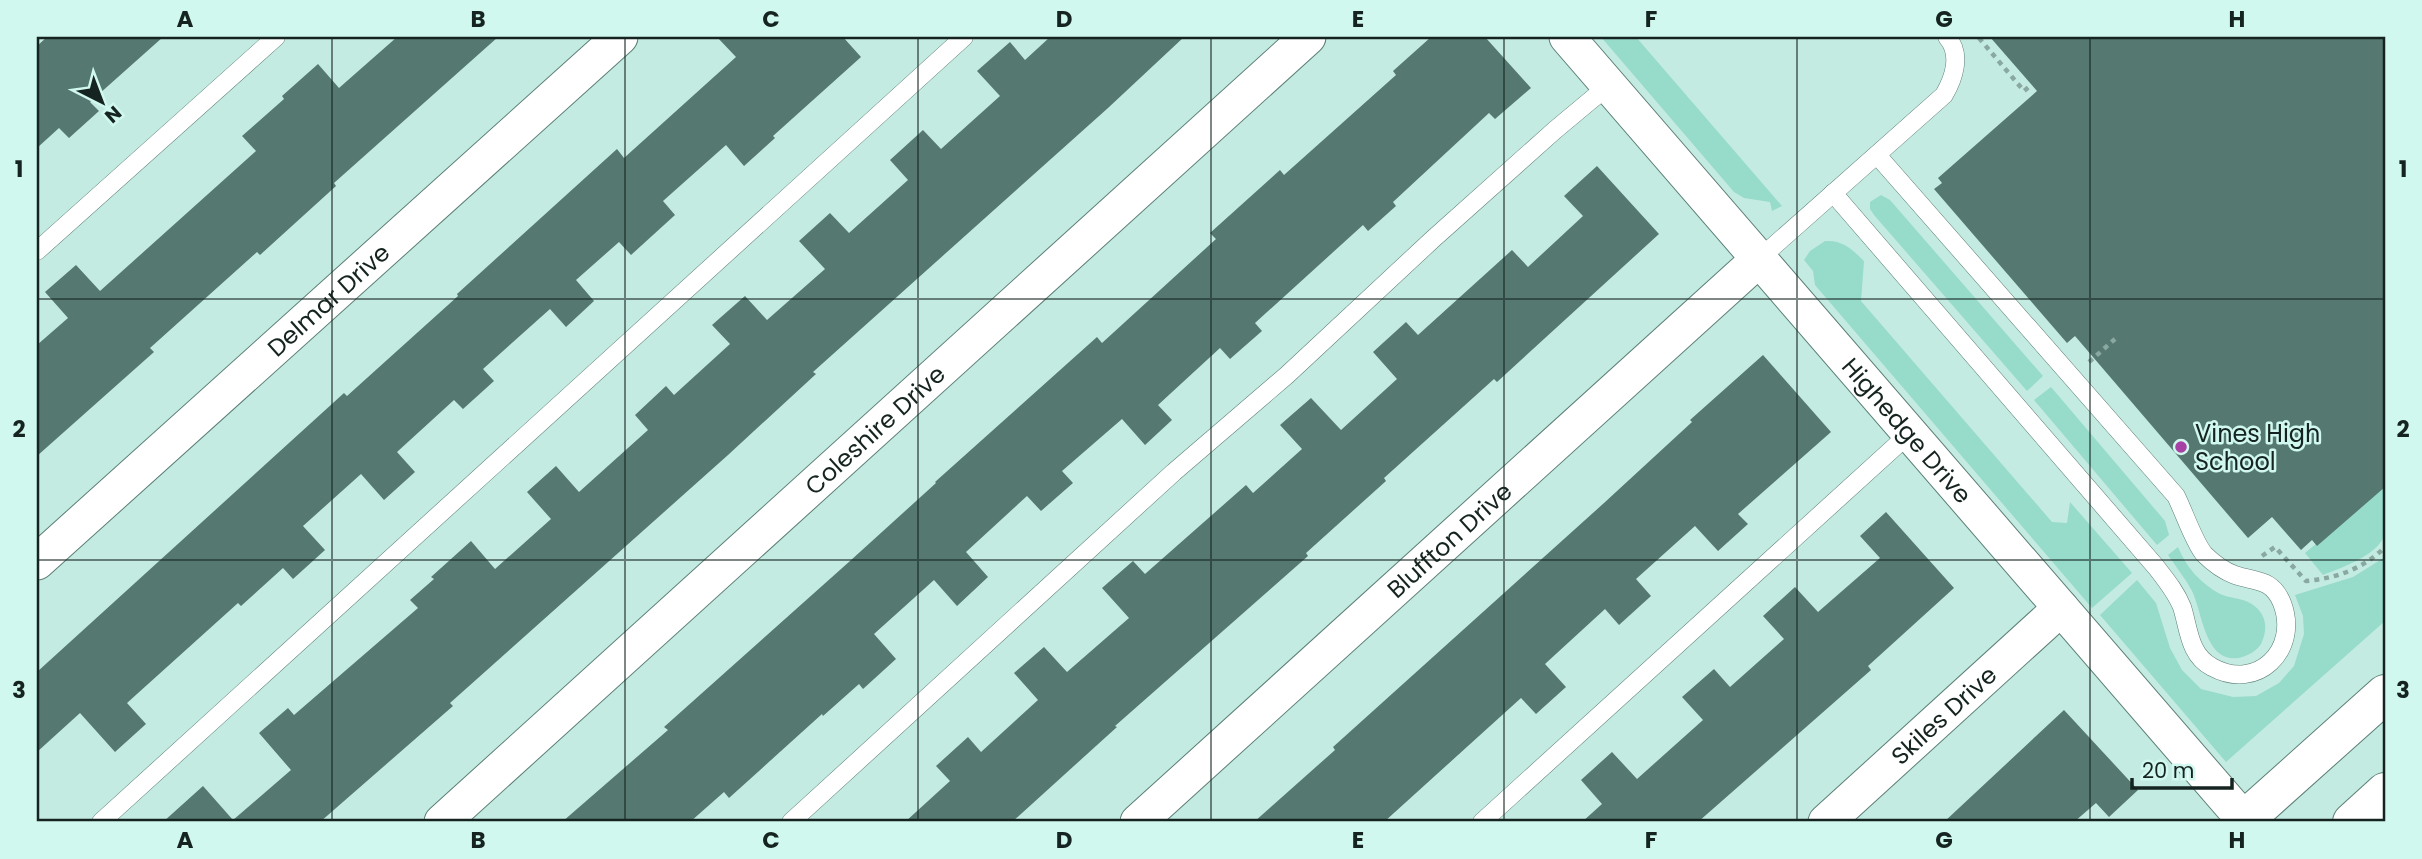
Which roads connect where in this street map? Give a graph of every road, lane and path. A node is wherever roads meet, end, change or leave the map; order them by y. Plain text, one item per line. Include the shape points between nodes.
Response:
1 (276, 37) edge
2 (620, 37) edge
3 (964, 37) edge
4 (1308, 37) edge
5 (1567, 37) edge
6 (1947, 37) edge
7 (1978, 37) edge
8 (1609, 85) junction
9 (2031, 85) dead end
10 (1877, 155) junction
11 (1833, 194) junction
12 (37, 251) edge
13 (1759, 258) junction
14 (2115, 339) dead end
15 (2080, 352) dead end
16 (1910, 433) junction
17 (2385, 547) edge
18 (2252, 556) dead end
19 (37, 562) edge
20 (2061, 608) junction
21 (2385, 694) edge
22 (2385, 792) edge
23 (100, 822) edge
24 (442, 822) edge
25 (791, 822) edge
26 (1138, 822) edge
27 (1482, 822) edge
28 (1826, 822) edge
29 (2244, 822) edge
30 (2352, 822) edge

1 - 12 lane
2 - 19 street, Delmar Drive
3 - 23 lane
4 - 24 street, Coleshire Drive
5 - 8 street, Highedge Drive
6 - 10 lane via 1955,61 1953,79 1944,95
7 - 9 path via 2024,91
8 - 13 street, Highedge Drive
8 - 25 lane via 1164,481
10 - 11 lane
10 - 11 lane via 2176,496 2203,553 2235,575 2272,587 2282,602 2286,623 2284,644 2273,662 2251,674 2226,674 2208,666 2194,650 2182,607 2156,567
11 - 13 lane
13 - 16 street, Highedge Drive
13 - 26 street, Bluffton Drive
14 - 15 path via 2089,363
16 - 20 street, Highedge Drive
16 - 27 lane
17 - 18 path via 2353,571 2306,581 2275,547 2260,558
20 - 28 street, Skiles Drive
20 - 29 street, Highedge Drive
21 - 29 main road
22 - 30 main road

